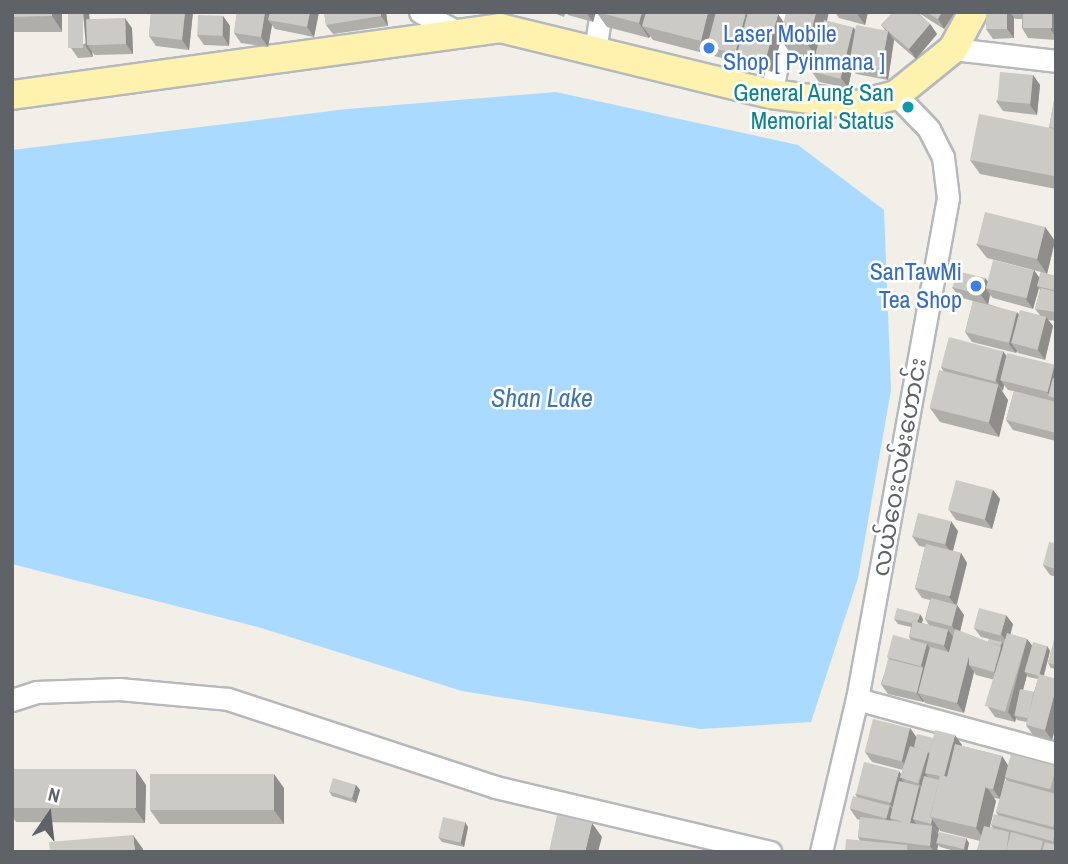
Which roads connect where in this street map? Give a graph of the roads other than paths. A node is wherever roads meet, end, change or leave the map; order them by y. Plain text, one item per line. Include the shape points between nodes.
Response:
1 (420, 12) edge
2 (601, 12) edge
3 (788, 12) edge
4 (973, 12) edge
5 (455, 31) junction
6 (953, 49) junction
7 (594, 50) junction
8 (1056, 61) edge
9 (771, 94) junction
10 (12, 95) edge
11 (896, 95) junction
12 (857, 699) junction
13 (12, 700) edge
14 (1056, 753) edge
15 (770, 852) edge
16 (821, 852) edge

1 - 5 street
2 - 7 street
3 - 9 street
4 - 6 main road
5 - 7 main road via 522,31
5 - 10 main road
6 - 8 street
6 - 11 main road
7 - 9 main road
9 - 11 main road via 858,105
11 - 12 street, လယ်ဝေးလမ်းဟောင်း via 929,129 943,157 948,198
12 - 14 street
12 - 16 street, လယ်ဝေးလမ်းဟောင်း
13 - 15 street via 36,692 119,689 228,699 495,787

